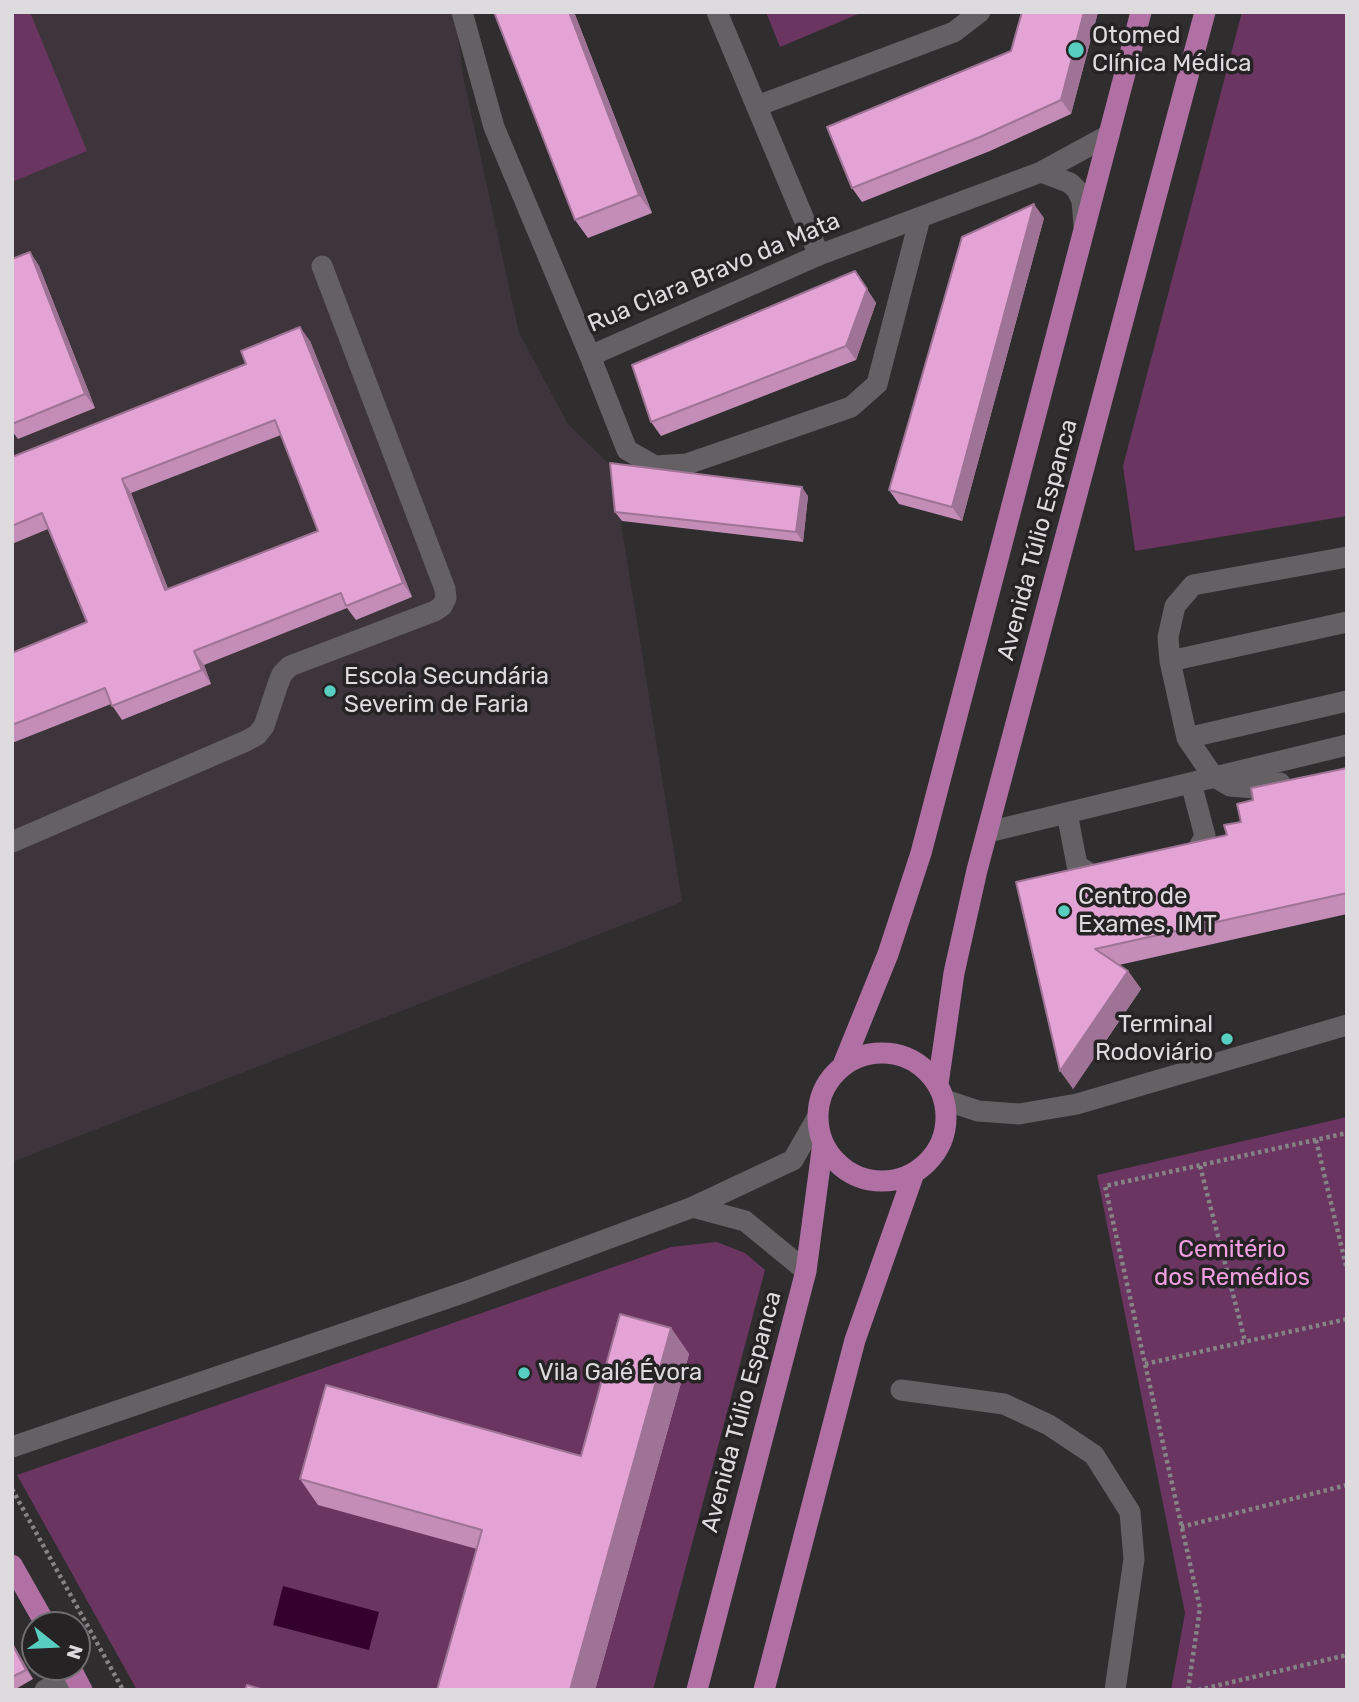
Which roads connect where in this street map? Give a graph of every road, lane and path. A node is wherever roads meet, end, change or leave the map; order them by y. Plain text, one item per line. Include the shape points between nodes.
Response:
1 (717, 12) edge
2 (980, 12) edge
3 (1141, 12) edge
4 (1205, 12) edge
5 (463, 17) edge
6 (757, 106) junction
7 (1109, 135) junction
8 (1041, 172) junction
9 (920, 218) junction
10 (1085, 229) junction
11 (819, 255) junction
12 (321, 266) dead end
13 (590, 356) junction
14 (1347, 557) edge
15 (1347, 622) edge
16 (1170, 660) junction
17 (1347, 701) edge
18 (1187, 738) junction
19 (1347, 745) edge
20 (1213, 776) junction
21 (1294, 780) edge
22 (1191, 783) junction
23 (1068, 813) junction
24 (988, 831) junction
25 (12, 842) edge
26 (1169, 862) edge
27 (1121, 872) edge
28 (1347, 1025) edge
29 (843, 1065) junction
30 (941, 1092) junction
31 (817, 1118) junction
32 (1347, 1133) edge
33 (1316, 1140) junction
34 (823, 1143) junction
35 (1200, 1165) junction
36 (914, 1173) junction
37 (693, 1207) junction
38 (1347, 1270) edge
39 (806, 1271) junction
40 (1347, 1319) edge
41 (1245, 1341) junction
42 (1145, 1364) junction
43 (901, 1390) dead end
44 (12, 1447) edge
45 (1347, 1485) edge
46 (12, 1489) edge
47 (1181, 1527) junction
48 (12, 1565) edge
49 (38, 1611) edge
50 (1347, 1655) edge
51 (66, 1681) edge
52 (45, 1690) edge
53 (123, 1690) edge
54 (697, 1690) edge
55 (764, 1690) edge
56 (1115, 1690) edge
57 (1188, 1690) edge
58 (1198, 1690) edge

1 - 6 street
2 - 6 street via 954,32
3 - 7 main road, Avenida Túlio Espanca
4 - 24 main road, Avenida Túlio Espanca
5 - 13 street, Rua Clara Bravo da Mata via 494,127
6 - 11 street
7 - 8 street, Rua Clara Bravo da Mata
7 - 10 main road, Avenida Túlio Espanca
8 - 9 street, Rua Clara Bravo da Mata
8 - 10 street via 1077,190
9 - 11 street, Rua Clara Bravo da Mata
9 - 13 street via 877,384 851,407 687,464 655,466 627,450
10 - 29 main road, Avenida Túlio Espanca via 924,843 888,954
11 - 13 street, Rua Clara Bravo da Mata
12 - 25 street via 445,589 442,606 290,666 282,674 257,735
14 - 16 street via 1193,585 1175,606 1168,637
15 - 16 street
16 - 18 street
17 - 18 street
18 - 20 street
19 - 20 street
20 - 21 street via 1230,786 1254,788
20 - 22 street
22 - 23 street
22 - 26 street via 1205,836 1194,856
23 - 24 street
23 - 27 street via 1077,865 1096,878
24 - 30 main road, Avenida Túlio Espanca via 954,973
28 - 30 street via 1077,1104 1019,1114 978,1111
29 - 30 main road via 862,1055 884,1052 905,1056 924,1068
29 - 31 main road, Avenida Túlio Espanca via 820,1098
30 - 36 main road, Avenida Túlio Espanca via 947,1121 942,1141 931,1159
31 - 34 main road, Avenida Túlio Espanca
31 - 37 street via 793,1160
32 - 33 path
33 - 35 path
33 - 38 path
34 - 36 main road, Avenida Túlio Espanca via 835,1161 852,1174 873,1181 894,1181
34 - 39 main road, Avenida Túlio Espanca
35 - 41 path
35 - 42 path via 1105,1186
36 - 55 main road, Avenida Túlio Espanca via 855,1340
37 - 39 street via 745,1221
37 - 44 street via 465,1292
39 - 54 main road, Avenida Túlio Espanca
40 - 41 path
41 - 42 path
42 - 47 path
43 - 56 street via 1004,1404 1049,1425 1094,1455 1130,1512 1134,1559
45 - 47 path
46 - 53 path
47 - 57 path via 1199,1608
48 - 49 main road
50 - 58 path
51 - 52 street

